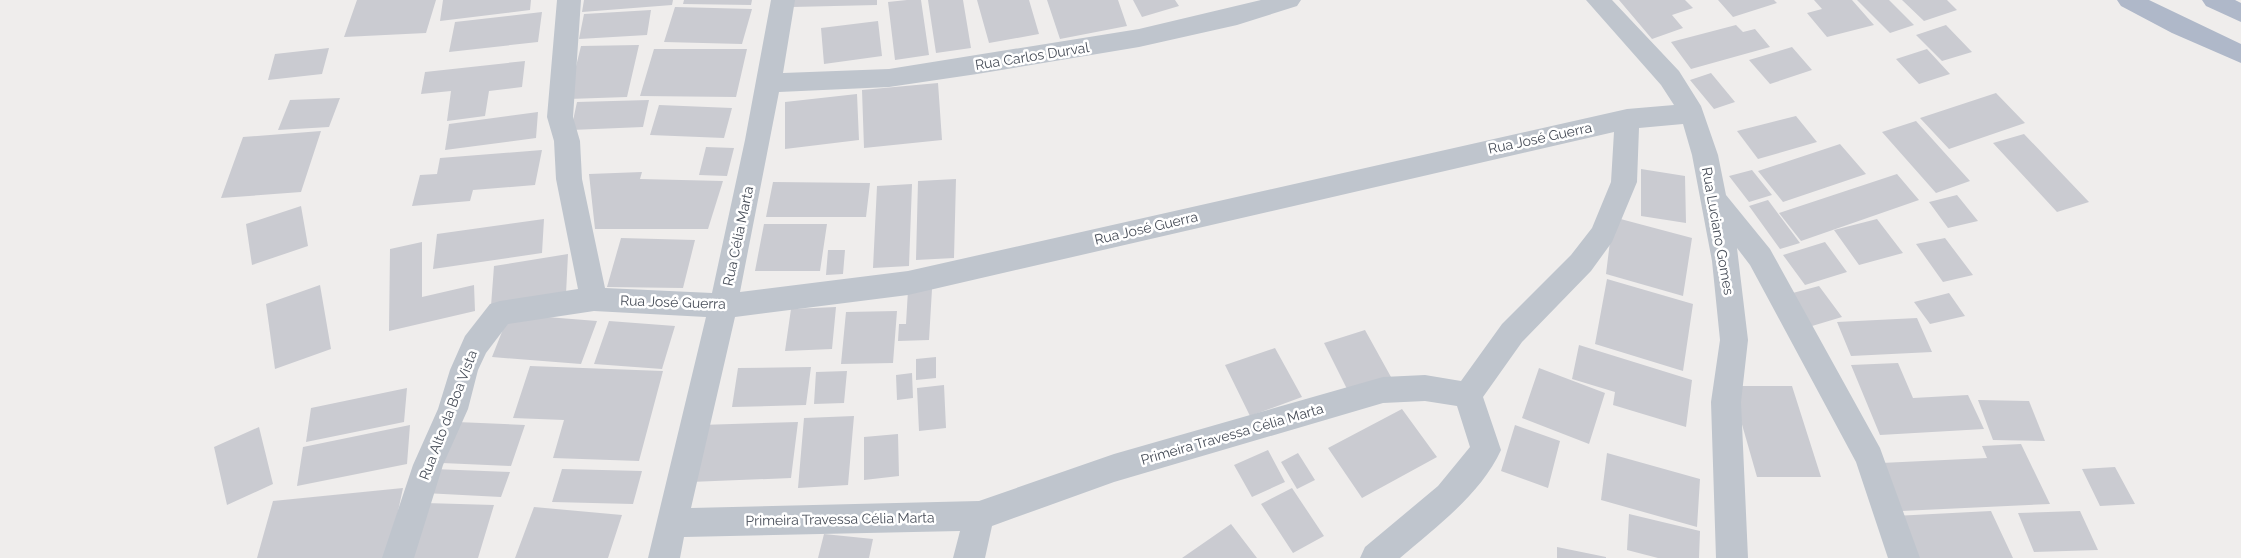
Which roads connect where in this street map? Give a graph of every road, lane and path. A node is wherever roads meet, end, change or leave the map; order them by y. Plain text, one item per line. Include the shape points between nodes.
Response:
1 (569, 0) edge
2 (783, 0) edge
3 (1289, 0) edge
4 (1598, 0) edge
5 (2129, 0) edge
6 (2214, 0) edge
7 (2241, 12) edge
8 (2241, 54) edge
9 (770, 84) junction
10 (1692, 113) junction
11 (1627, 119) junction
12 (1713, 198) junction
13 (594, 299) junction
14 (723, 306) junction
15 (1468, 395) junction
16 (979, 516) junction
17 (673, 523) junction
18 (398, 558) edge
19 (664, 558) edge
20 (970, 558) edge
21 (1376, 558) edge
22 (1732, 558) edge
23 (1904, 558) edge

1 - 13 street via 560,118 567,141 569,179
2 - 9 street, Rua Célia Marta
3 - 9 street, Rua Carlos Durval via 1236,16 1138,38 977,65 888,78
4 - 10 street, Rua Luciano Gomes via 1670,78
5 - 8 main road
6 - 7 main road
9 - 14 street, Rua Célia Marta
10 - 11 street, Rua José Guerra
10 - 12 street, Rua Luciano Gomes via 1705,155
11 - 14 street, Rua José Guerra via 908,283
11 - 15 street via 1624,182 1603,234 1581,263 1512,333
12 - 22 street, Rua Luciano Gomes via 1726,261 1734,340 1726,402
12 - 23 street via 1760,257 1869,458
13 - 14 street, Rua José Guerra
13 - 18 street, Rua Alto da Boa Vista via 500,313 475,345 453,409 428,464
14 - 17 street, Rua Célia Marta
15 - 16 street, Primeira Travessa Célia Marta via 1424,388 1384,390 1114,468
15 - 21 street via 1486,450 1449,496
16 - 17 street, Primeira Travessa Célia Marta
16 - 20 street
17 - 19 street, Rua Célia Marta

